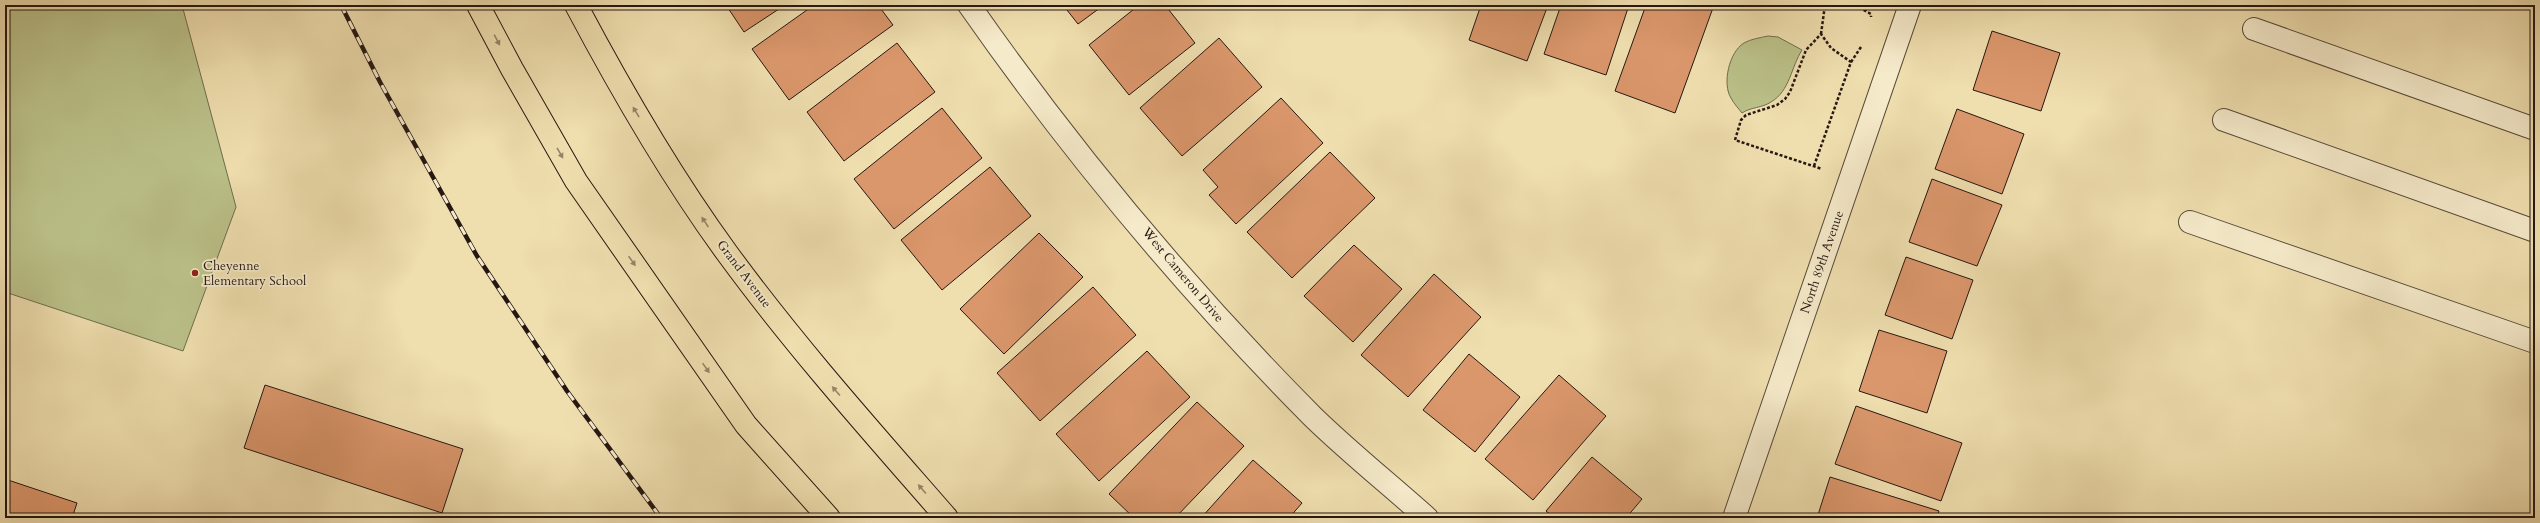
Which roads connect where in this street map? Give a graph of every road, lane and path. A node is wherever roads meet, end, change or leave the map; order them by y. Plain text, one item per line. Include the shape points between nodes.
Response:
1 (478, 5) edge
2 (576, 5) edge
3 (969, 5) edge
4 (1825, 5) edge
5 (1855, 5) edge
6 (1910, 5) edge
7 (1871, 20) dead end
8 (2254, 29) dead end
9 (1821, 34) junction
10 (1864, 43) dead end
11 (1851, 62) junction
12 (2224, 120) dead end
13 (2535, 129) edge
14 (1814, 166) junction
15 (1850, 181) junction
16 (2190, 222) dead end
17 (2535, 231) edge
18 (2535, 342) edge
19 (829, 518) edge
20 (948, 518) edge
21 (1427, 518) edge
22 (1734, 518) edge

1 -> 19 highway via 576,180 746,425
20 -> 2 highway, Grand Avenue via 812,362 727,253 670,169
3 - 21 street, West Cameron Drive via 1071,143 1213,313 1314,418
4 - 9 path
5 - 7 path via 1871,14
6 - 15 street, North 89th Avenue
8 - 13 street
9 - 11 path via 1831,48
9 - 14 path via 1806,50 1785,99 1777,105 1746,115 1741,120 1735,140
10 - 11 path
11 - 14 path
12 - 17 street
14 - 15 path
15 - 22 street, North 89th Avenue
16 - 18 street

